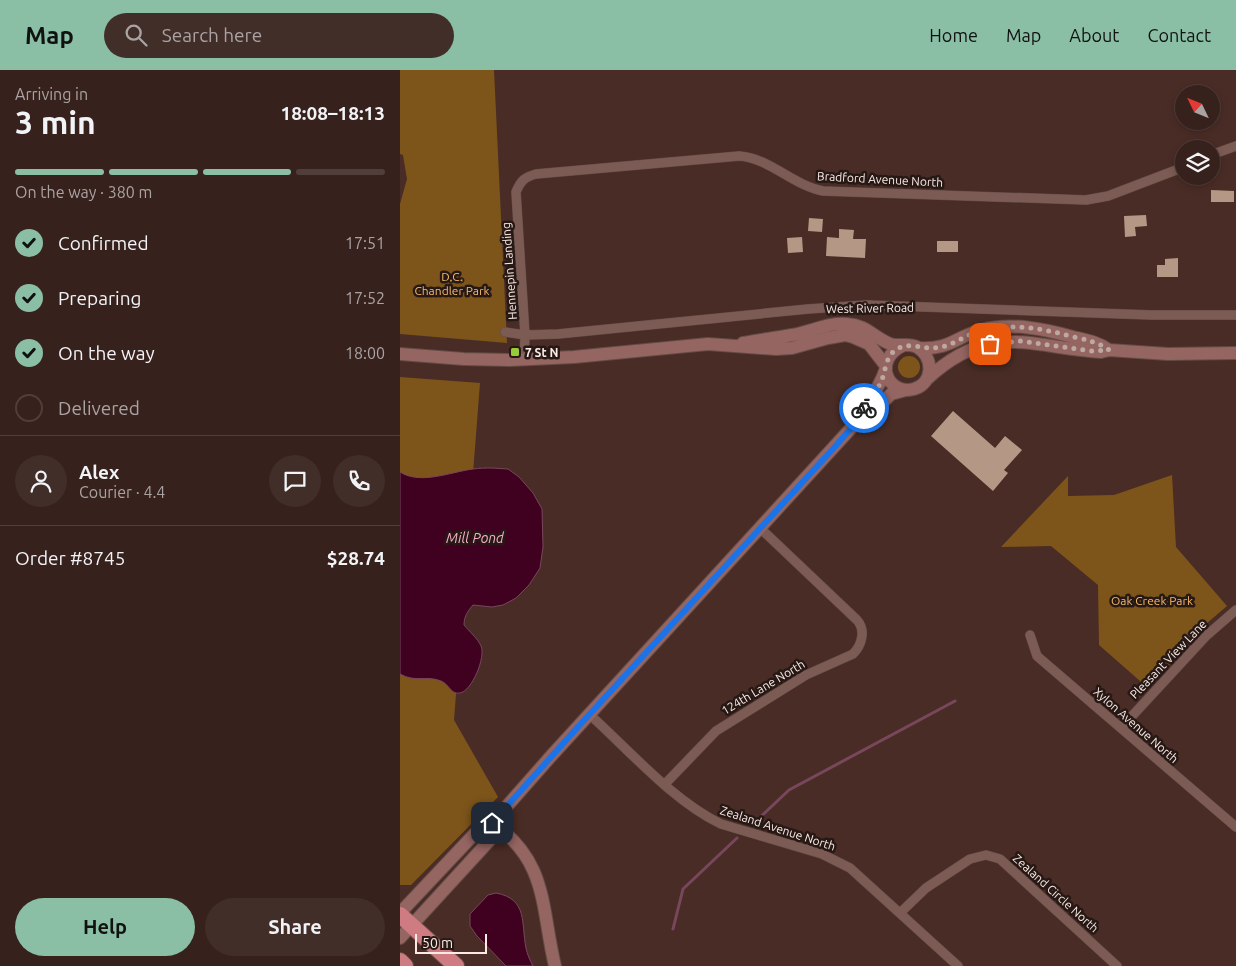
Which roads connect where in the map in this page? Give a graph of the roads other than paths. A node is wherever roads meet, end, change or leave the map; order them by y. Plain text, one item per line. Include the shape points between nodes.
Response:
1 (1236, 146) edge
2 (1220, 152) edge
3 (1175, 170) edge
4 (520, 182) joint
5 (1236, 315) edge
6 (506, 332) dead end
7 (525, 334) junction
8 (733, 344) junction
9 (904, 345) junction
10 (919, 348) junction
11 (1109, 350) junction
12 (1236, 353) edge
13 (400, 354) edge
14 (524, 360) junction
15 (886, 367) junction
16 (927, 379) junction
17 (906, 390) junction
18 (854, 425) junction
19 (760, 528) junction
20 (1236, 610) edge
21 (1030, 635) dead end
22 (589, 714) junction
23 (1121, 728) junction
24 (665, 784) junction
25 (492, 823) junction
26 (1236, 827) edge
27 (900, 912) junction
28 (404, 918) edge
29 (400, 938) edge
30 (400, 961) edge
31 (406, 966) edge
32 (456, 966) edge
33 (555, 966) edge
34 (958, 966) edge
35 (1117, 966) edge

1 - 2 street
3 - 4 street, Bradford Avenue North via 1108,196 1086,200 823,191 802,185 763,161 739,156 536,174 526,176
4 - 7 street, Hennepin Landing via 516,192
5 - 7 street, West River Road via 867,306
6 - 7 street, West River Road
7 - 14 street, Hennepin Landing
8 - 9 main road, West River Road via 791,336 838,323 861,326 888,344
8 - 14 main road, West River Road via 683,345
8 - 15 main road, West River Road via 758,349 792,348 845,335 869,344
9 - 10 main road
9 - 15 main road via 890,354
10 - 11 main road via 942,347 983,330 1019,327 1060,333 1100,344
10 - 16 main road via 929,361
11 - 12 main road via 1168,354
11 - 16 main road via 1092,351 1021,341 990,344 958,355
13 - 14 main road, West River Road via 464,360
15 - 17 main road via 894,385
15 - 18 main road via 873,397
16 - 17 main road via 917,388
17 - 18 main road via 891,394
18 - 19 main road
19 - 22 main road
19 - 24 street, 124th Lane North via 855,618 862,628 858,649 806,675 716,731
20 - 23 street, Pleasant View Lane via 1206,636
21 - 23 street, Xylon Avenue North via 1037,656
22 - 24 street, Zealand Avenue North
22 - 25 main road
23 - 26 street, Xylon Avenue North
24 - 27 street, Zealand Avenue North via 693,808 721,824 822,854 850,868
25 - 28 main road via 480,828
25 - 28 main road via 489,841
25 - 33 main road via 516,841 534,870 544,899
27 - 34 street, Zealand Avenue North
27 - 35 street, Zealand Circle North via 926,888 970,859 986,855 1000,859
28 - 29 main road
28 - 32 highway
30 - 31 highway

